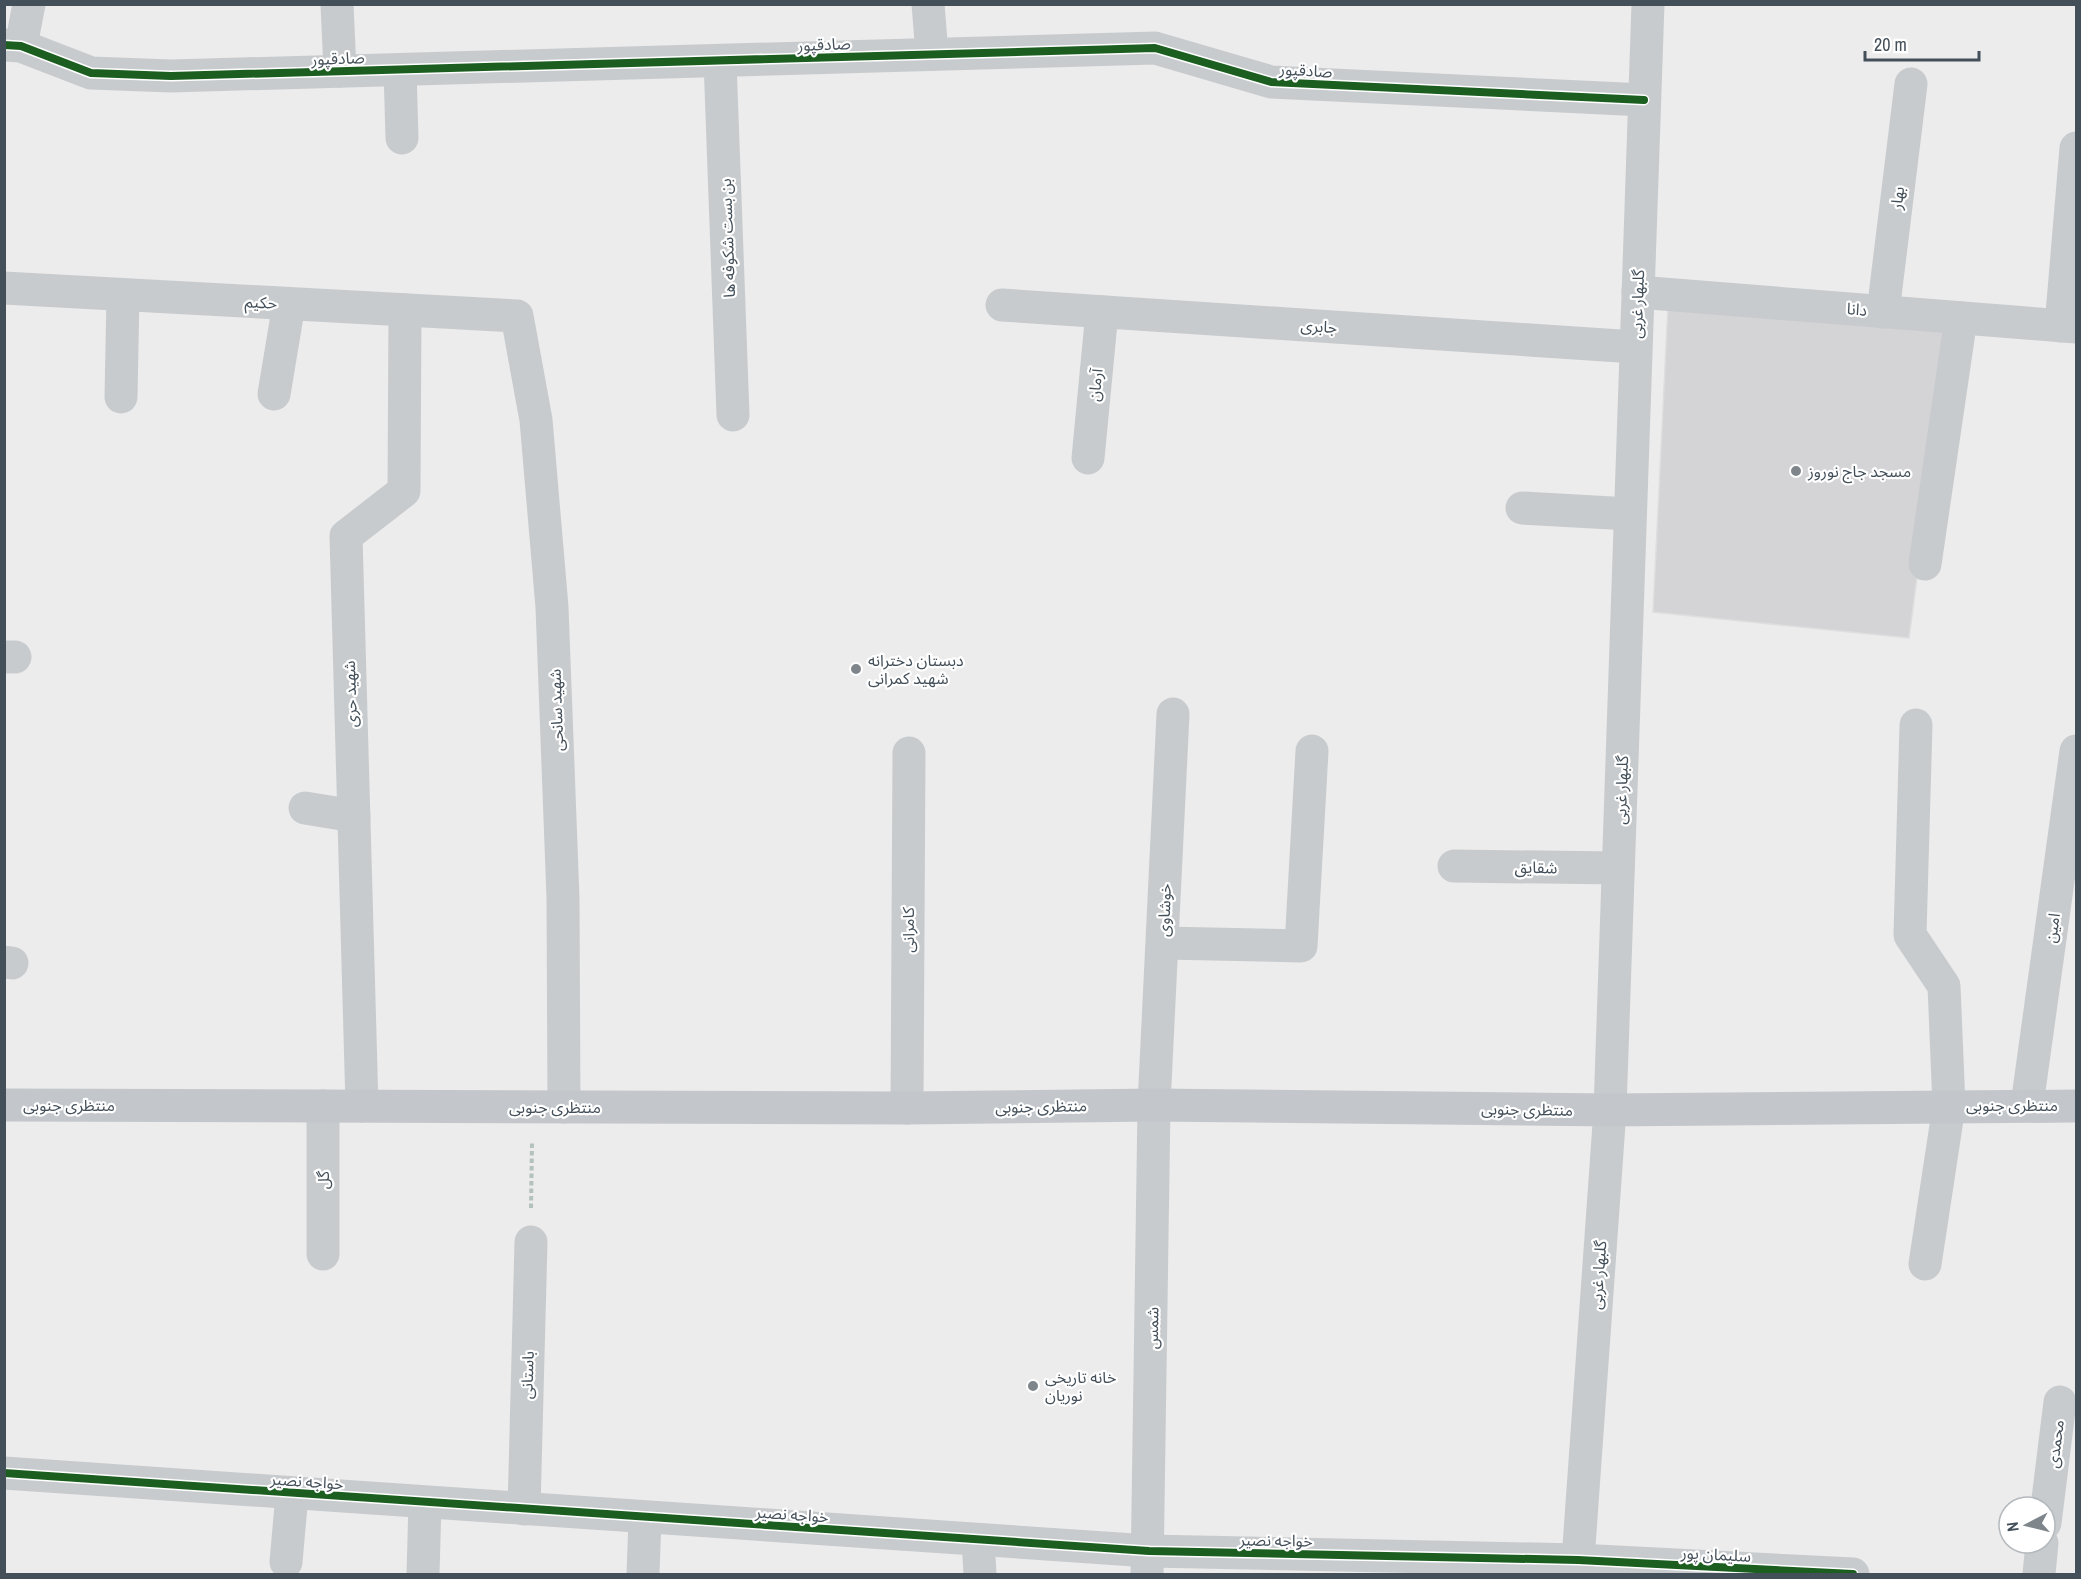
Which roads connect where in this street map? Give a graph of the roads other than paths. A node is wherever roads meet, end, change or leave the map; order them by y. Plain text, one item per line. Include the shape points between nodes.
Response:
1 (29, 4) edge
2 (337, 4) edge
3 (928, 4) edge
4 (1648, 4) edge
5 (13, 45) edge
6 (932, 54) junction
7 (720, 61) junction
8 (400, 70) junction
9 (340, 71) junction
10 (1911, 84) dead end
11 (1644, 100) junction
12 (402, 138) dead end
13 (2076, 148) edge
14 (4, 288) edge
15 (1638, 292) junction
16 (123, 295) junction
17 (289, 304) junction
18 (1002, 305) dead end
19 (405, 310) junction
20 (1102, 312) junction
21 (1883, 312) junction
22 (517, 316) joint
23 (1961, 318) junction
24 (2069, 326) edge
25 (1635, 347) junction
26 (274, 394) dead end
27 (121, 397) dead end
28 (733, 415) dead end
29 (1088, 458) dead end
30 (1522, 508) dead end
31 (1630, 514) junction
32 (1925, 564) dead end
33 (1173, 714) dead end
34 (1916, 725) dead end
35 (2076, 751) edge
36 (1312, 752) dead end
37 (909, 753) dead end
38 (305, 808) dead end
39 (354, 816) junction
40 (1454, 866) dead end
41 (1618, 868) junction
42 (1163, 943) junction
43 (4, 1105) edge
44 (1154, 1105) junction
45 (2027, 1105) junction
46 (323, 1106) junction
47 (362, 1106) junction
48 (1949, 1106) junction
49 (2076, 1106) edge
50 (548, 1107) junction
51 (907, 1108) junction
52 (1610, 1110) junction
53 (531, 1242) road end
54 (323, 1254) dead end
55 (1925, 1264) dead end
56 (2060, 1402) dead end
57 (4, 1473) edge
58 (292, 1494) junction
59 (2048, 1495) edge
60 (425, 1503) junction
61 (524, 1509) junction
62 (645, 1518) junction
63 (978, 1540) junction
64 (2040, 1555) edge
65 (286, 1562) dead end
66 (1148, 1563) edge
67 (1577, 1567) edge
68 (423, 1575) edge
69 (643, 1575) edge
70 (980, 1575) edge
71 (1853, 1575) edge
72 (2038, 1575) edge

1 - 5 street
2 - 9 street
3 - 6 street
4 - 11 street, گلبهار غربی
5 - 9 street, صادقپور via 91,73 171,76
6 - 7 street, صادقپور
6 - 11 street, صادقپور via 1155,48 1271,82
7 - 8 street, صادقپور
7 - 28 street, بن بست شکوفه ها
8 - 9 street, صادقپور
8 - 12 street
10 - 21 street, بهار
11 - 15 street, گلبهار غربی
13 - 24 street
14 - 16 street, حکیم
15 - 21 street, دانا
15 - 25 street, گلبهار غربی
16 - 17 street, حکیم
16 - 27 street
17 - 19 street, حکیم
17 - 26 street
18 - 20 street, جابری
19 - 22 street, حکیم
19 - 39 street, شهید حری via 404,490 345,536
20 - 25 street, جابری
20 - 29 street, آرمان
21 - 23 street, دانا
22 - 50 street, شهید سانحی via 536,420 552,607 563,898
23 - 24 street, دانا
23 - 32 street
25 - 31 street, گلبهار غربی
30 - 31 street
31 - 41 street, گلبهار غربی
33 - 42 street, خوشاوی
34 - 48 street via 1910,935 1944,986
35 - 45 street, امین
36 - 42 street via 1301,946
37 - 51 street, کامرانی
38 - 39 street
39 - 47 street, شهید حری
40 - 41 street, شقایق
41 - 52 street, گلبهار غربی
42 - 44 street, خوشاوی
43 - 46 main road, منتظری جنوبی
44 - 51 main road, منتظری جنوبی
44 - 52 main road, منتظری جنوبی
44 - 66 street, شمس
45 - 48 main road, منتظری جنوبی
45 - 49 main road, منتظری جنوبی
46 - 47 main road, منتظری جنوبی
46 - 54 street, گل
47 - 50 main road, منتظری جنوبی
48 - 52 main road, منتظری جنوبی
48 - 55 street
50 - 51 main road, منتظری جنوبی
52 - 67 street, گلبهار غربی
53 - 61 street, باستانی
56 - 59 street, محمدی
57 - 58 street, خواجه نصیر
58 - 60 street, خواجه نصیر
58 - 65 street
60 - 61 street, خواجه نصیر
60 - 68 street
61 - 62 street, خواجه نصیر
62 - 63 street, خواجه نصیر
62 - 69 street
63 - 66 street, خواجه نصیر
63 - 70 street
64 - 72 street
66 - 67 street, خواجه نصیر
67 - 71 street, سلیمان پور

